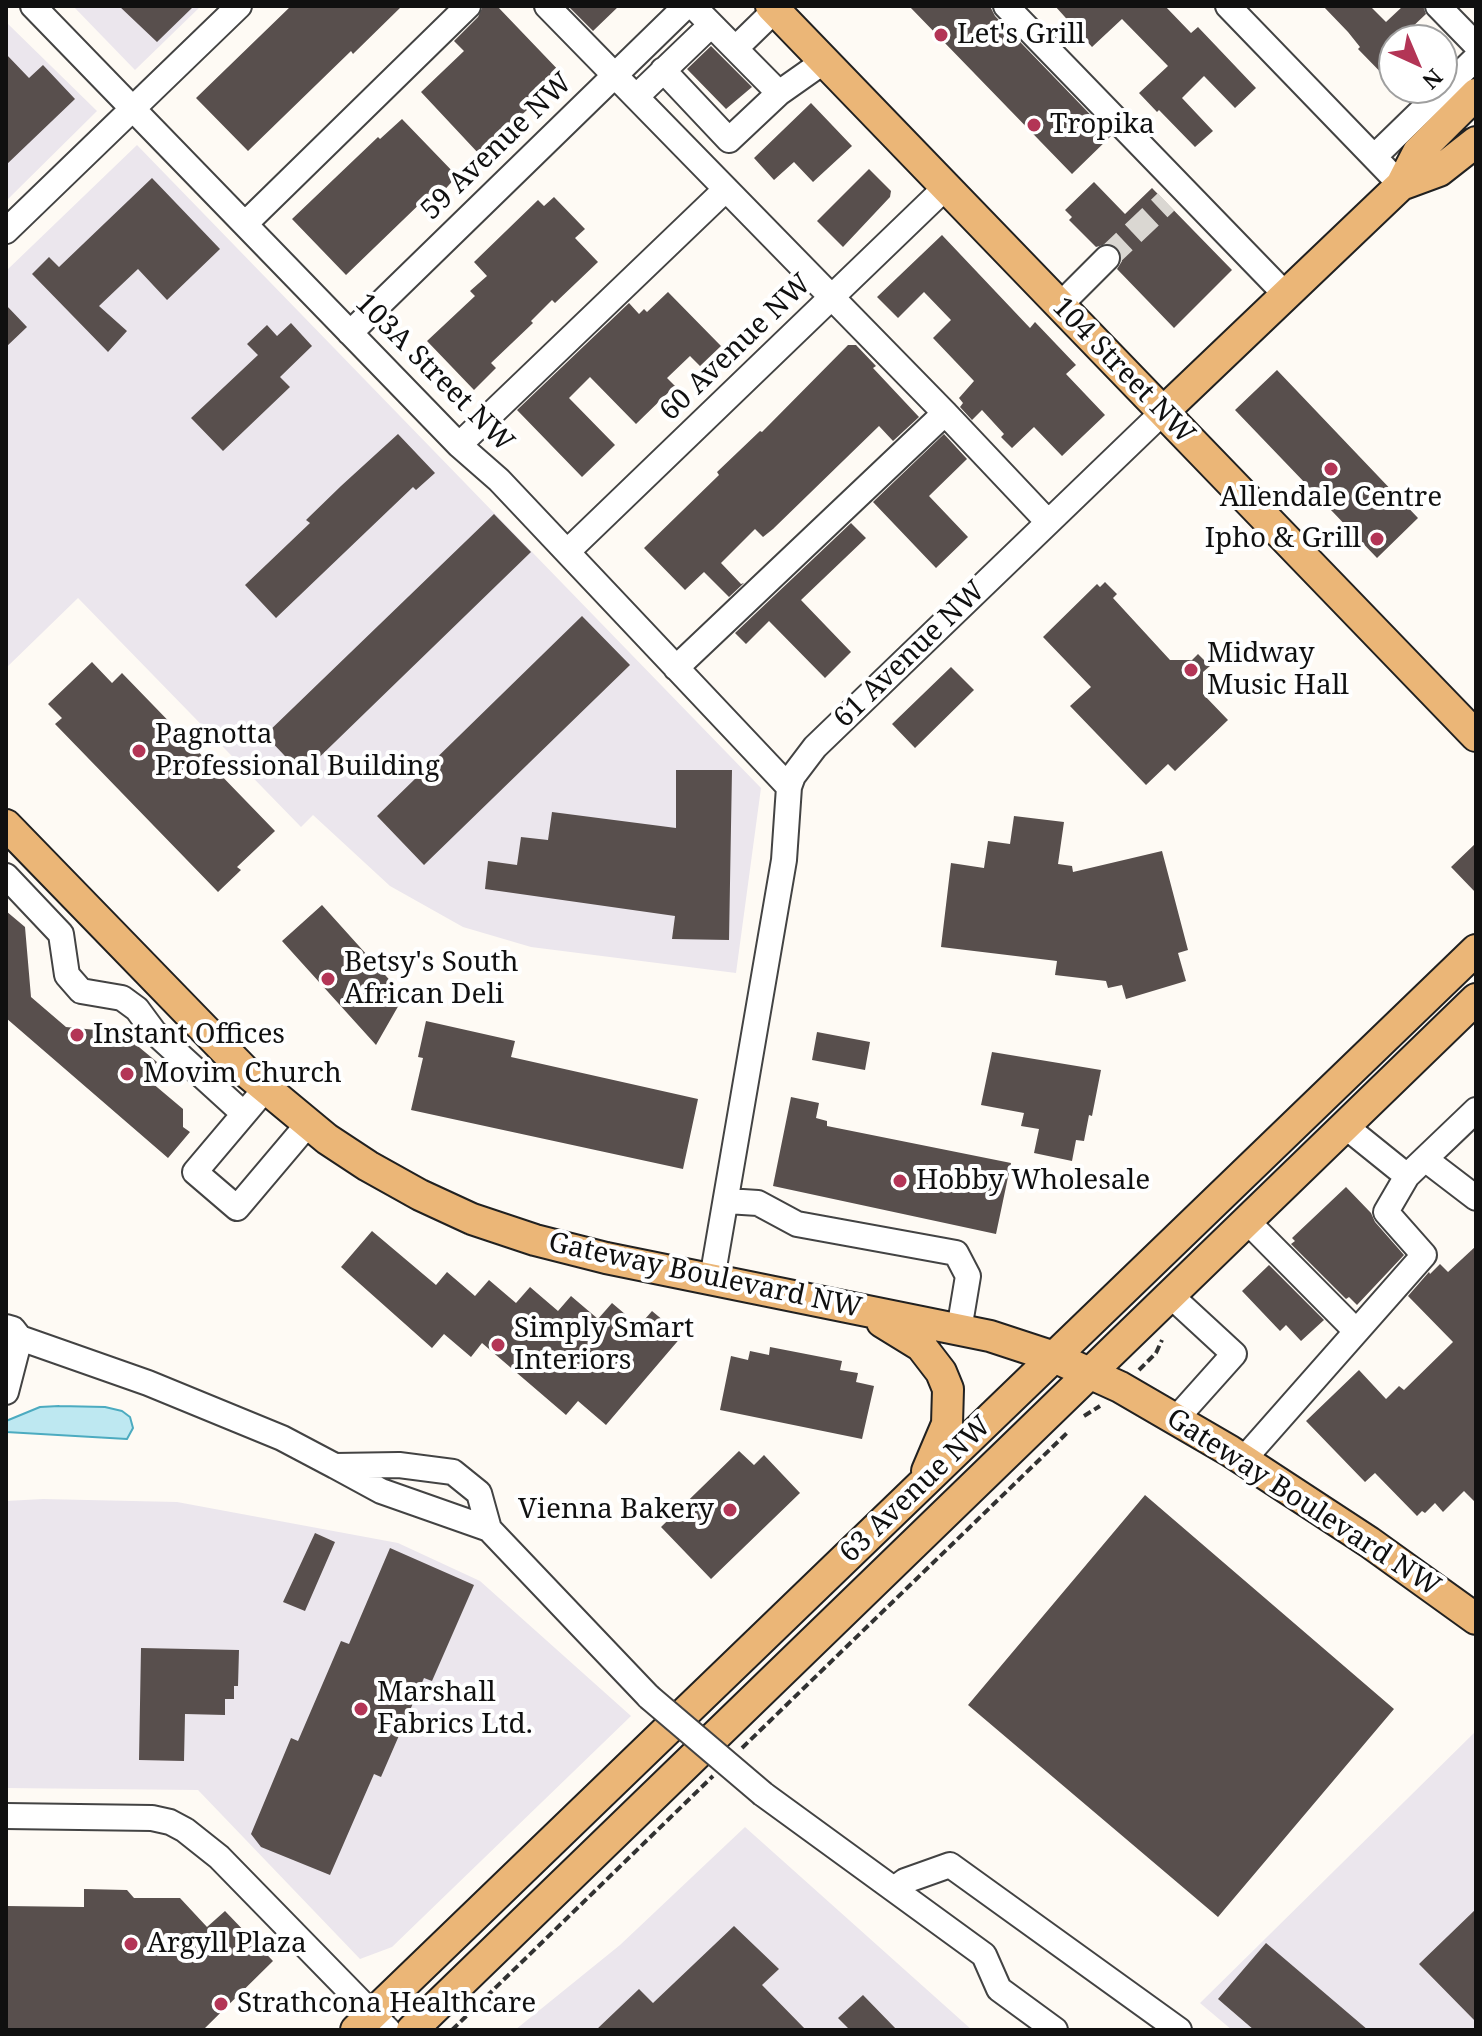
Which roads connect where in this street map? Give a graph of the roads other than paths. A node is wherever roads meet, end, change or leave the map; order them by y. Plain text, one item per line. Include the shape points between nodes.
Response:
1 (33, 6) edge
2 (239, 6) edge
3 (468, 6) edge
4 (547, 6) edge
5 (686, 6) edge
6 (693, 6) edge
7 (1006, 6) edge
8 (1228, 6) edge
9 (1438, 6) edge
10 (773, 8) edge
11 (711, 25) junction
12 (1476, 45) edge
13 (736, 48) junction
14 (1476, 58) edge
15 (823, 62) junction
16 (663, 70) junction
17 (614, 75) junction
18 (779, 93) junction
19 (1476, 94) edge
20 (636, 97) junction
21 (133, 109) junction
22 (711, 121) junction
23 (1476, 142) edge
24 (684, 146) junction
25 (1374, 157) junction
26 (1401, 185) junction
27 (946, 187) junction
28 (726, 189) junction
29 (245, 224) junction
30 (6, 231) edge
31 (1107, 258) tunnel mouth
32 (1286, 295) junction
33 (832, 297) junction
34 (1060, 305) junction
35 (350, 333) junction
36 (1163, 412) junction
37 (945, 413) junction
38 (459, 445) junction
39 (1048, 522) junction
40 (568, 551) junction
41 (676, 668) junction
42 (1476, 736) edge
43 (789, 787) junction
44 (7, 827) edge
45 (6, 876) edge
46 (1476, 950) edge
47 (148, 972) junction
48 (1476, 999) edge
49 (141, 1007) junction
50 (183, 1009) junction
51 (266, 1088) junction
52 (1476, 1110) edge
53 (244, 1114) junction
54 (308, 1124) junction
55 (1345, 1126) junction
56 (1416, 1168) junction
57 (1476, 1198) edge
58 (727, 1201) junction
59 (1247, 1221) junction
60 (712, 1279) junction
61 (1170, 1295) junction
62 (863, 1310) junction
63 (959, 1330) junction
64 (1356, 1331) junction
65 (13, 1332) edge
66 (1054, 1357) junction
67 (1089, 1373) junction
68 (6, 1392) edge
69 (1175, 1420) junction
70 (1243, 1460) junction
71 (335, 1466) junction
72 (921, 1484) junction
73 (489, 1529) junction
74 (1476, 1619) edge
75 (6, 1816) edge
76 (894, 1889) junction
77 (372, 2025) edge
78 (412, 2030) edge
79 (1055, 2030) edge
80 (1179, 2030) edge

1 - 21 street, 103A Street NW
2 - 21 street
3 - 29 street
4 - 17 street
5 - 17 street, 59 Avenue NW
6 - 11 street
7 - 32 street via 1174,194
8 - 25 street
9 - 12 street
10 - 13 street
10 - 15 main road, 104 Street NW
11 - 13 street
11 - 16 street
13 - 18 street
14 - 25 street
15 - 18 street
15 - 27 main road, 104 Street NW
16 - 20 street
16 - 22 street
17 - 20 street
17 - 35 street, 59 Avenue NW
18 - 22 street via 729,140
19 - 26 main road, 61 Avenue NW via 1418,152
20 - 24 street
21 - 29 street, 103A Street NW
21 - 30 street
22 - 24 street
23 - 26 main road, 61 Avenue NW via 1439,171
24 - 28 street
25 - 26 street
26 - 32 main road, 61 Avenue NW
27 - 33 street, 60 Avenue NW
27 - 34 main road, 104 Street NW
28 - 33 street
28 - 38 street
29 - 35 street, 103A Street NW
31 - 34 street
32 - 36 main road, 61 Avenue NW
33 - 37 street
33 - 40 street, 60 Avenue NW
34 - 36 main road, 104 Street NW
35 - 38 street, 103A Street NW
36 - 39 street, 61 Avenue NW
36 - 42 main road, 104 Street NW
37 - 39 street
37 - 41 street
38 - 40 street, 103A Street NW
39 - 43 street, 61 Avenue NW via 815,747
40 - 41 street, 103A Street NW
41 - 43 street, 103A Street NW
43 - 58 street, 61 Avenue NW via 784,860
44 - 47 main road, Gateway Boulevard NW
45 - 49 street via 61,934 67,975 81,991
46 - 66 main road, 63 Avenue NW
47 - 49 street
47 - 50 main road, Gateway Boulevard NW
48 - 55 main road, 63 Avenue NW
49 - 50 street
49 - 53 street via 154,1032
50 - 51 main road, Gateway Boulevard NW
51 - 53 street
51 - 54 main road, Gateway Boulevard NW
52 - 56 street
53 - 54 street via 195,1172 237,1208
54 - 60 main road, Gateway Boulevard NW via 372,1168 472,1219 606,1258
55 - 56 street
55 - 59 main road, 63 Avenue NW
56 - 57 street
56 - 64 street via 1386,1212 1424,1255
58 - 60 street, 61 Avenue NW
58 - 63 street via 758,1203 797,1224 956,1253 968,1276
59 - 61 main road, 63 Avenue NW
59 - 64 street
60 - 62 main road, Gateway Boulevard NW
61 - 67 main road, 63 Avenue NW
61 - 69 street via 1234,1354
62 - 63 main road, Gateway Boulevard NW
62 - 72 main road via 921,1346 948,1389 947,1424
63 - 66 main road, Gateway Boulevard NW
64 - 70 street
65 - 68 street
65 - 71 street via 282,1438
66 - 67 main road, Gateway Boulevard NW
66 - 72 main road, 63 Avenue NW
67 - 69 main road, Gateway Boulevard NW
67 - 78 main road, 63 Avenue NW
69 - 70 main road, Gateway Boulevard NW
70 - 74 main road, Gateway Boulevard NW
71 - 73 street via 381,1491
71 - 73 street via 399,1465 453,1472 479,1493
72 - 77 main road, 63 Avenue NW
73 - 76 street, bridge via 649,1697 763,1794
75 - 77 street via 170,1822 209,1847
76 - 79 street via 984,1955 999,1989
76 - 80 street via 950,1865

